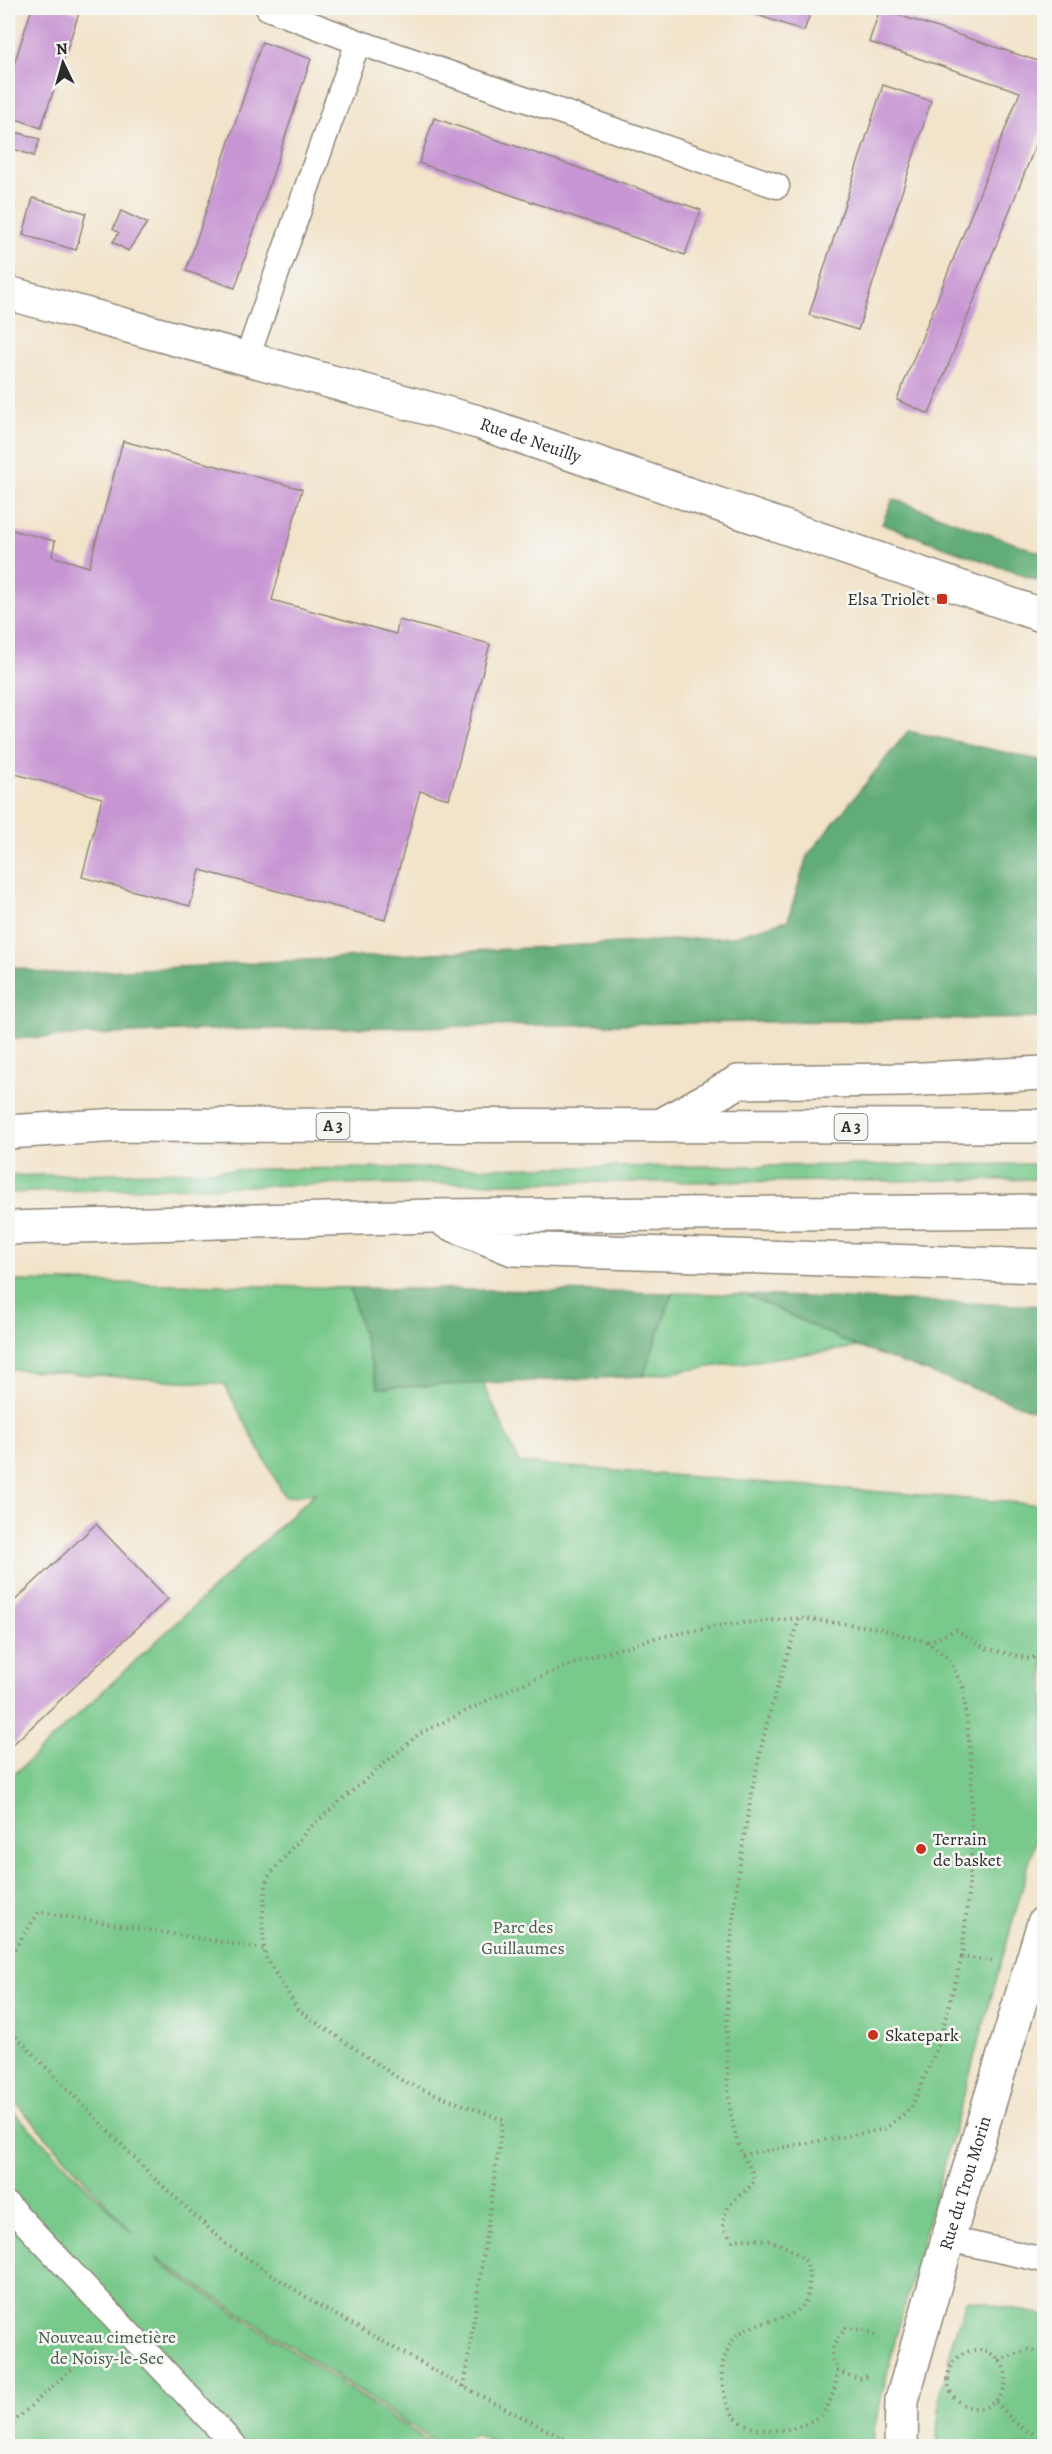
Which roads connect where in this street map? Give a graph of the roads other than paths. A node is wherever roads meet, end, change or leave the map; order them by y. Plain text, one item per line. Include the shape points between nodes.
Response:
1 (268, 8) edge
2 (358, 42) junction
3 (777, 186) dead end
4 (8, 293) edge
5 (247, 358) junction
6 (1044, 616) edge
7 (1044, 1073) edge
8 (1044, 1126) edge
9 (658, 1127) junction
10 (8, 1132) edge
11 (1044, 1211) edge
12 (431, 1216) junction
13 (8, 1228) edge
14 (1044, 1266) edge
15 (1044, 1923) edge
16 (8, 2205) edge
17 (948, 2239) junction
18 (1044, 2260) edge
19 (235, 2446) edge
20 (901, 2446) edge

1 - 2 lane
2 - 3 lane
2 - 5 lane
4 - 5 main road, Rue de Neuilly
5 - 6 main road, Rue de Neuilly via 478,422
7 - 9 main road via 738,1082
8 - 9 main road, A 3
9 - 10 main road, A 3 via 119,1125
11 - 12 main road
12 - 13 main road
12 - 14 main road via 513,1249
15 - 17 main road, Rue du Trou Morin
16 - 19 lane
17 - 18 lane
17 - 20 main road, Rue du Trou Morin via 898,2364

